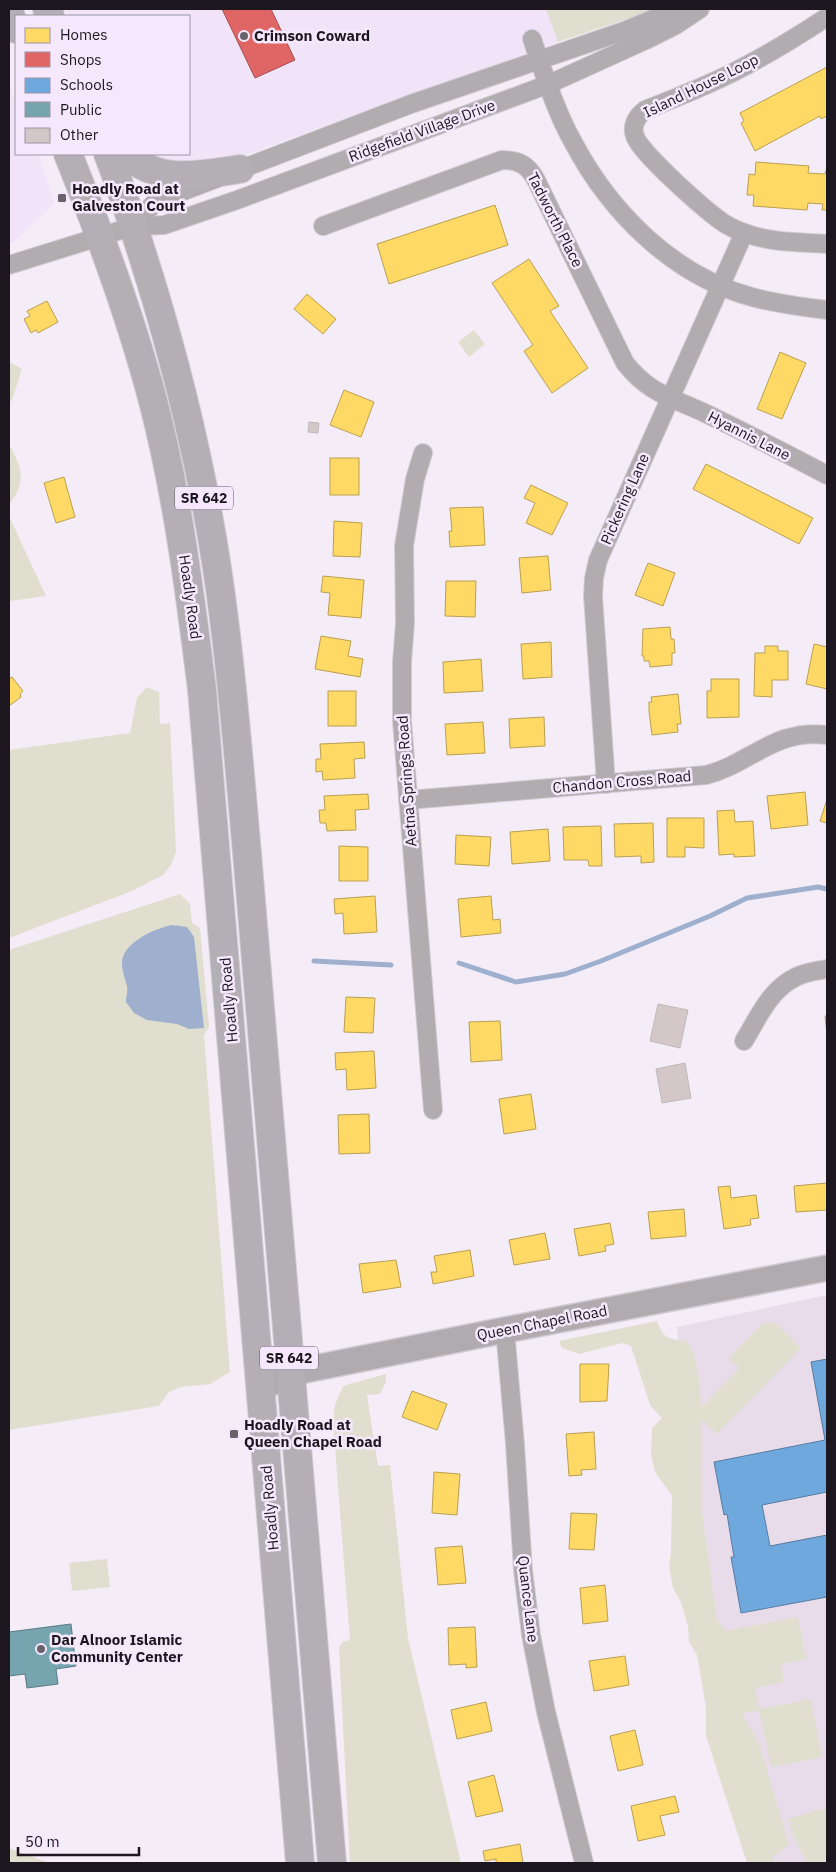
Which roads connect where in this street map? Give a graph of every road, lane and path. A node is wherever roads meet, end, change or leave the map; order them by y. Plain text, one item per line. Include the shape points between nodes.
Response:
1 (677, 9) edge
2 (700, 9) edge
3 (9, 12) edge
4 (827, 17) edge
5 (15, 27) edge
6 (532, 39) dead end
7 (540, 59) junction
8 (549, 84) junction
9 (68, 155) edge
10 (88, 155) edge
11 (108, 155) edge
12 (127, 155) edge
13 (240, 170) junction
14 (134, 226) junction
15 (323, 226) dead end
16 (744, 233) junction
17 (100, 238) junction
18 (827, 244) edge
19 (9, 265) edge
20 (720, 286) junction
21 (827, 310) edge
22 (671, 398) junction
23 (423, 453) dead end
24 (827, 475) edge
25 (827, 735) edge
26 (606, 784) junction
27 (408, 800) junction
28 (827, 970) edge
29 (744, 1041) dead end
30 (433, 1110) dead end
31 (827, 1268) edge
32 (505, 1330) junction
33 (290, 1373) junction
34 (260, 1389) junction
35 (300, 1863) edge
36 (332, 1863) edge
37 (584, 1863) edge

1 - 7 street, Ridgefield Village Drive
2 - 8 street, Ridgefield Village Drive via 646,40
3 - 5 main road
4 - 16 street, Island House Loop via 749,64 645,110 634,123 638,143 667,173 706,209
6 - 7 street
7 - 8 street
7 - 13 street, Ridgefield Village Drive via 411,104
8 - 14 street, Ridgefield Village Drive via 174,222
8 - 20 street via 589,171 628,220 680,264
9 - 17 main road, Hoadly Road / SR 642
10 - 14 main road via 107,205
11 - 14 main road, Hoadly Road / SR 642
12 - 13 main road via 146,168 172,176
13 - 14 street, Ridgefield Village Drive via 155,202
14 - 17 street, Ridgefield Village Drive
14 - 33 main road, Hoadly Road / SR 642 via 169,340 192,434 224,617 244,816
15 - 22 street, Tadworth Place via 502,160 523,164 536,180 625,363 650,388
16 - 18 street, Island House Loop via 766,240
16 - 20 street, Pickering Lane
17 - 19 street, Ridgefield Village Drive
17 - 34 main road, Hoadly Road / SR 642 via 154,405 188,575 202,690
20 - 21 street via 750,297
20 - 22 street, Pickering Lane
22 - 24 street, Hyannis Lane
22 - 26 street, Pickering Lane via 606,540 594,578
23 - 27 street, Aetna Springs Road via 415,479 404,546 402,721
25 - 26 street, Chandon Cross Road via 808,734 781,740 706,775
26 - 27 street, Chandon Cross Road
27 - 30 street, Aetna Springs Road
28 - 29 street via 796,977 784,985 772,996
31 - 32 street, Queen Chapel Road
32 - 33 street, Queen Chapel Road
32 - 37 street, Quance Lane via 531,1635 546,1712
33 - 34 street, Queen Chapel Road
33 - 36 main road, Hoadly Road / SR 642
34 - 35 main road, Hoadly Road / SR 642

